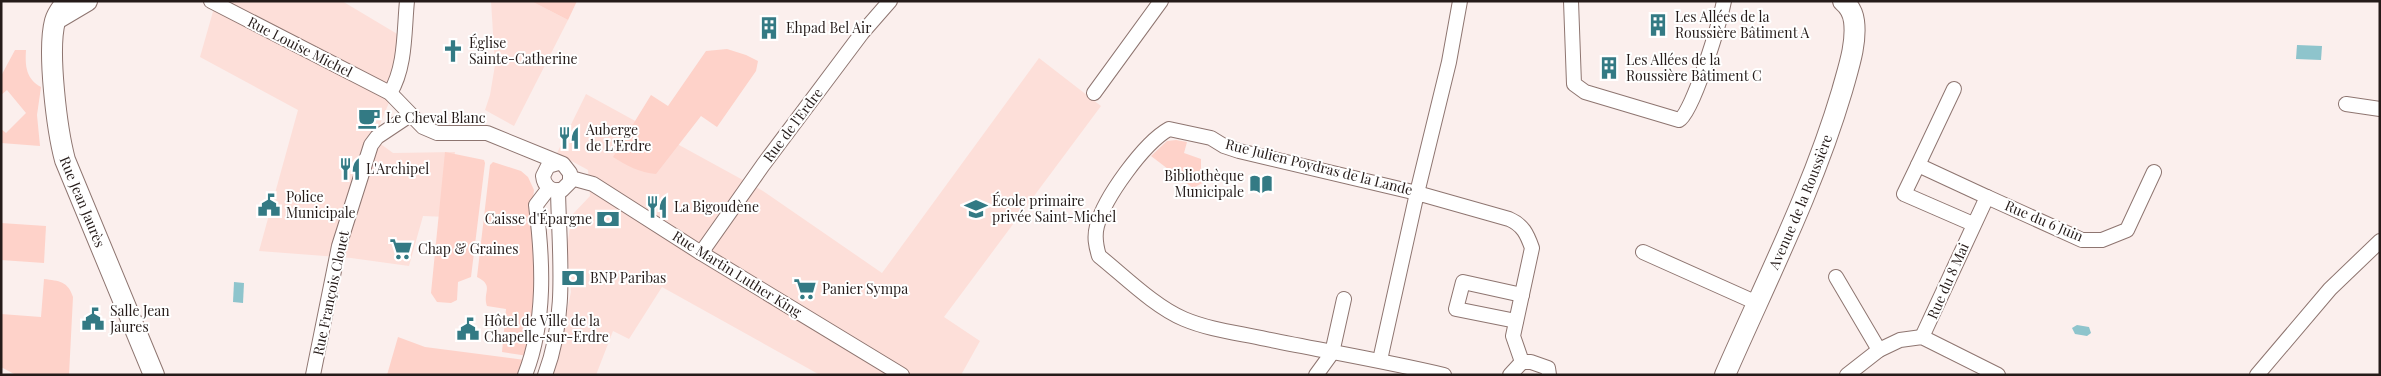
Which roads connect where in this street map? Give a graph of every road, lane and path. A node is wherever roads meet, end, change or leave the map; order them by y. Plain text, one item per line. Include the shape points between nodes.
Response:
1 (67, 1) edge
2 (87, 1) edge
3 (211, 1) edge
4 (407, 1) edge
5 (890, 1) edge
6 (1161, 1) edge
7 (1460, 1) edge
8 (1571, 1) edge
9 (1724, 1) edge
10 (1843, 1) edge
11 (56, 19) junction
12 (1954, 89) dead end
13 (390, 92) junction
14 (1094, 93) dead end
15 (2346, 104) dead end
16 (2380, 109) edge
17 (410, 115) junction
18 (529, 151) junction
19 (558, 163) junction
20 (1918, 165) junction
21 (2154, 172) dead end
22 (571, 178) junction
23 (550, 185) junction
24 (1418, 194) junction
25 (1986, 197) junction
26 (1973, 224) junction
27 (2380, 241) edge
28 (1643, 252) dead end
29 (701, 253) junction
30 (1836, 277) dead end
31 (1522, 295) junction
32 (1344, 299) dead end
33 (1757, 303) junction
34 (1516, 321) junction
35 (1922, 337) junction
36 (1880, 350) junction
37 (1332, 352) junction
38 (1380, 360) junction
39 (1522, 362) junction
40 (154, 375) edge
41 (313, 375) edge
42 (525, 375) edge
43 (545, 375) edge
44 (902, 375) edge
45 (1316, 375) edge
46 (1444, 375) edge
47 (1510, 375) edge
48 (1549, 375) edge
49 (1725, 375) edge
50 (1847, 375) edge
51 (1998, 375) edge
52 (2257, 375) edge

1 - 11 street, Rue Jean Jaurès
2 - 11 street
3 - 13 street, Rue Louise Michel
4 - 13 street via 400,67
5 - 29 street, Rue de l'Erdre via 862,33
6 - 14 street
7 - 24 street, Rue Julien Poydras de la Lande
8 - 9 street via 1574,84 1586,92 1679,120 1684,118 1691,104
10 - 33 street, Avenue de la Roussière via 1853,14 1852,58 1807,189
11 - 40 street, Rue Jean Jaurès via 53,35 58,136
12 - 20 street
13 - 17 street
15 - 16 street
17 - 18 street via 423,127 437,133 487,133
17 - 41 street, Rue François Clouet via 371,144 339,246
18 - 19 street
18 - 23 street
19 - 22 street via 568,168
19 - 23 street via 548,166
20 - 25 street
20 - 26 street via 1904,194
21 - 25 street, Rue du 6 Juin via 2127,230 2102,240 2082,240
22 - 23 street via 568,185
22 - 29 street, Rue Martin Luther King via 593,184
23 - 42 street via 536,205 541,248 540,306 532,358
23 - 43 street via 562,286 558,321
24 - 31 street via 1520,224 1532,248
24 - 37 street, Rue Julien Poydras de la Lande via 1240,151 1211,138 1169,129 1157,136 1114,188 1103,207 1096,227 1095,244 1099,256 1173,314 1224,330
24 - 38 street
25 - 26 street, Rue du 8 Mai
26 - 35 street, Rue du 8 Mai
27 - 52 street via 2330,289
28 - 33 street
29 - 44 street, Rue Martin Luther King
30 - 36 street
31 - 34 street
31 - 34 street via 1463,282 1456,309
32 - 37 street
33 - 49 street, Avenue de la Roussière
34 - 39 street via 1513,336
35 - 36 street via 1900,340
35 - 51 street
36 - 50 street
37 - 38 street, Rue Julien Poydras de la Lande
37 - 45 street
38 - 46 street, Rue Julien Poydras de la Lande
39 - 47 street
39 - 48 street via 1548,368

